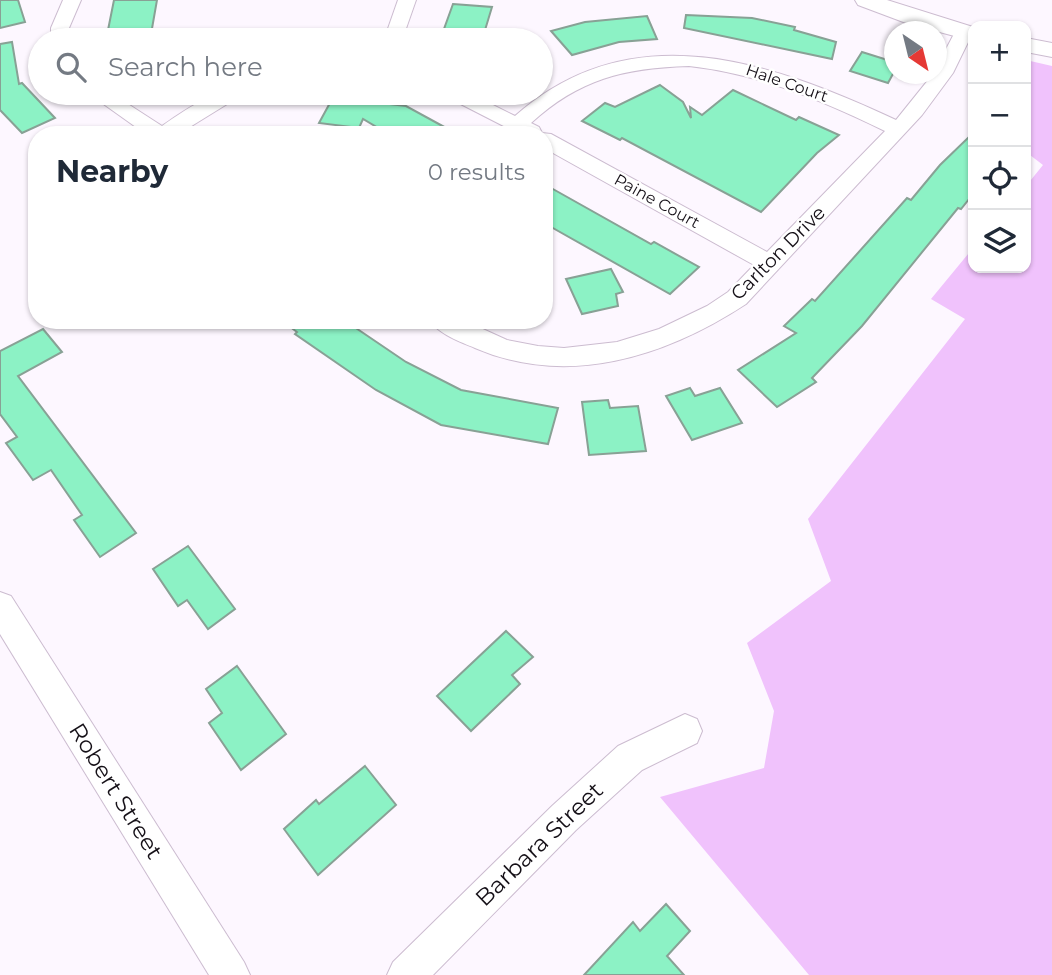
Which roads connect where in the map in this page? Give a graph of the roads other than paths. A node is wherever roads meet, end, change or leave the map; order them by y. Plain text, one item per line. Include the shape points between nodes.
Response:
1 (72, 0) edge
2 (407, 0) edge
3 (866, 0) edge
4 (62, 28) edge
5 (397, 28) edge
6 (968, 33) edge
7 (968, 35) edge
8 (1031, 46) edge
9 (1052, 50) edge
10 (553, 94) edge
11 (116, 105) edge
12 (210, 105) edge
13 (478, 105) edge
14 (539, 105) edge
15 (517, 124) junction
16 (148, 126) edge
17 (176, 126) edge
18 (521, 126) edge
19 (899, 129) junction
20 (553, 143) edge
21 (769, 263) junction
22 (457, 329) edge
23 (0, 606) edge
24 (685, 731) dead end
25 (232, 975) edge
26 (406, 975) edge

1 - 4 street
2 - 5 street
3 - 6 street
7 - 19 street, Carlton Drive via 936,86
8 - 9 street
10 - 19 street, Hale Court via 624,66 708,62 759,71 812,89
11 - 16 street
12 - 17 street
13 - 15 street
14 - 15 street, Hale Court
15 - 18 street
19 - 21 street, Carlton Drive
20 - 21 street, Paine Court
21 - 22 street, Carlton Drive via 737,298 714,314 666,337 625,349 573,357 538,356 504,349
23 - 25 street, Robert Street
24 - 26 street, Barbara Street via 630,758

